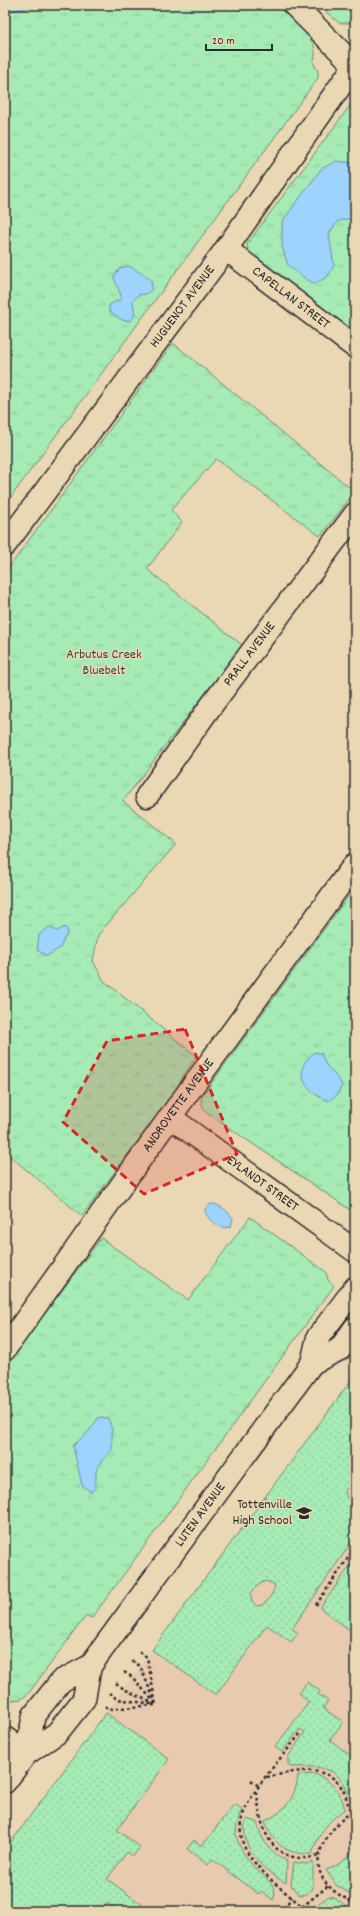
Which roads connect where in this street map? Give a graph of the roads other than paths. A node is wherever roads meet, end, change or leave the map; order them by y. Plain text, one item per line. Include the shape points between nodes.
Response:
1 (294, 5) edge
2 (355, 65) edge
3 (226, 249) junction
4 (355, 347) edge
5 (355, 514) edge
6 (5, 545) edge
7 (146, 796) dead end
8 (355, 864) edge
9 (170, 1117) junction
10 (355, 1251) edge
11 (355, 1288) edge
12 (355, 1328) edge
13 (5, 1349) edge
14 (312, 1364) junction
15 (90, 1666) junction
16 (5, 1738) edge
17 (26, 1754) junction
18 (5, 1782) edge

1 - 2 street
2 - 3 street, HUGUENOT AVENUE
3 - 4 street, CAPELLAN STREET
3 - 6 street, HUGUENOT AVENUE
5 - 7 street, PRALL AVENUE
8 - 9 street, ANDROVETTE AVENUE
9 - 10 street, EYLANDT STREET
9 - 13 street, ANDROVETTE AVENUE
11 - 14 street, LUTEN AVENUE via 318,1337
12 - 14 street, LUTEN AVENUE via 340,1349
14 - 15 street, LUTEN AVENUE
15 - 17 street, LUTEN AVENUE via 84,1699 57,1733
15 - 17 street, LUTEN AVENUE via 61,1681 34,1715
16 - 17 street
17 - 18 street, LUTEN AVENUE

